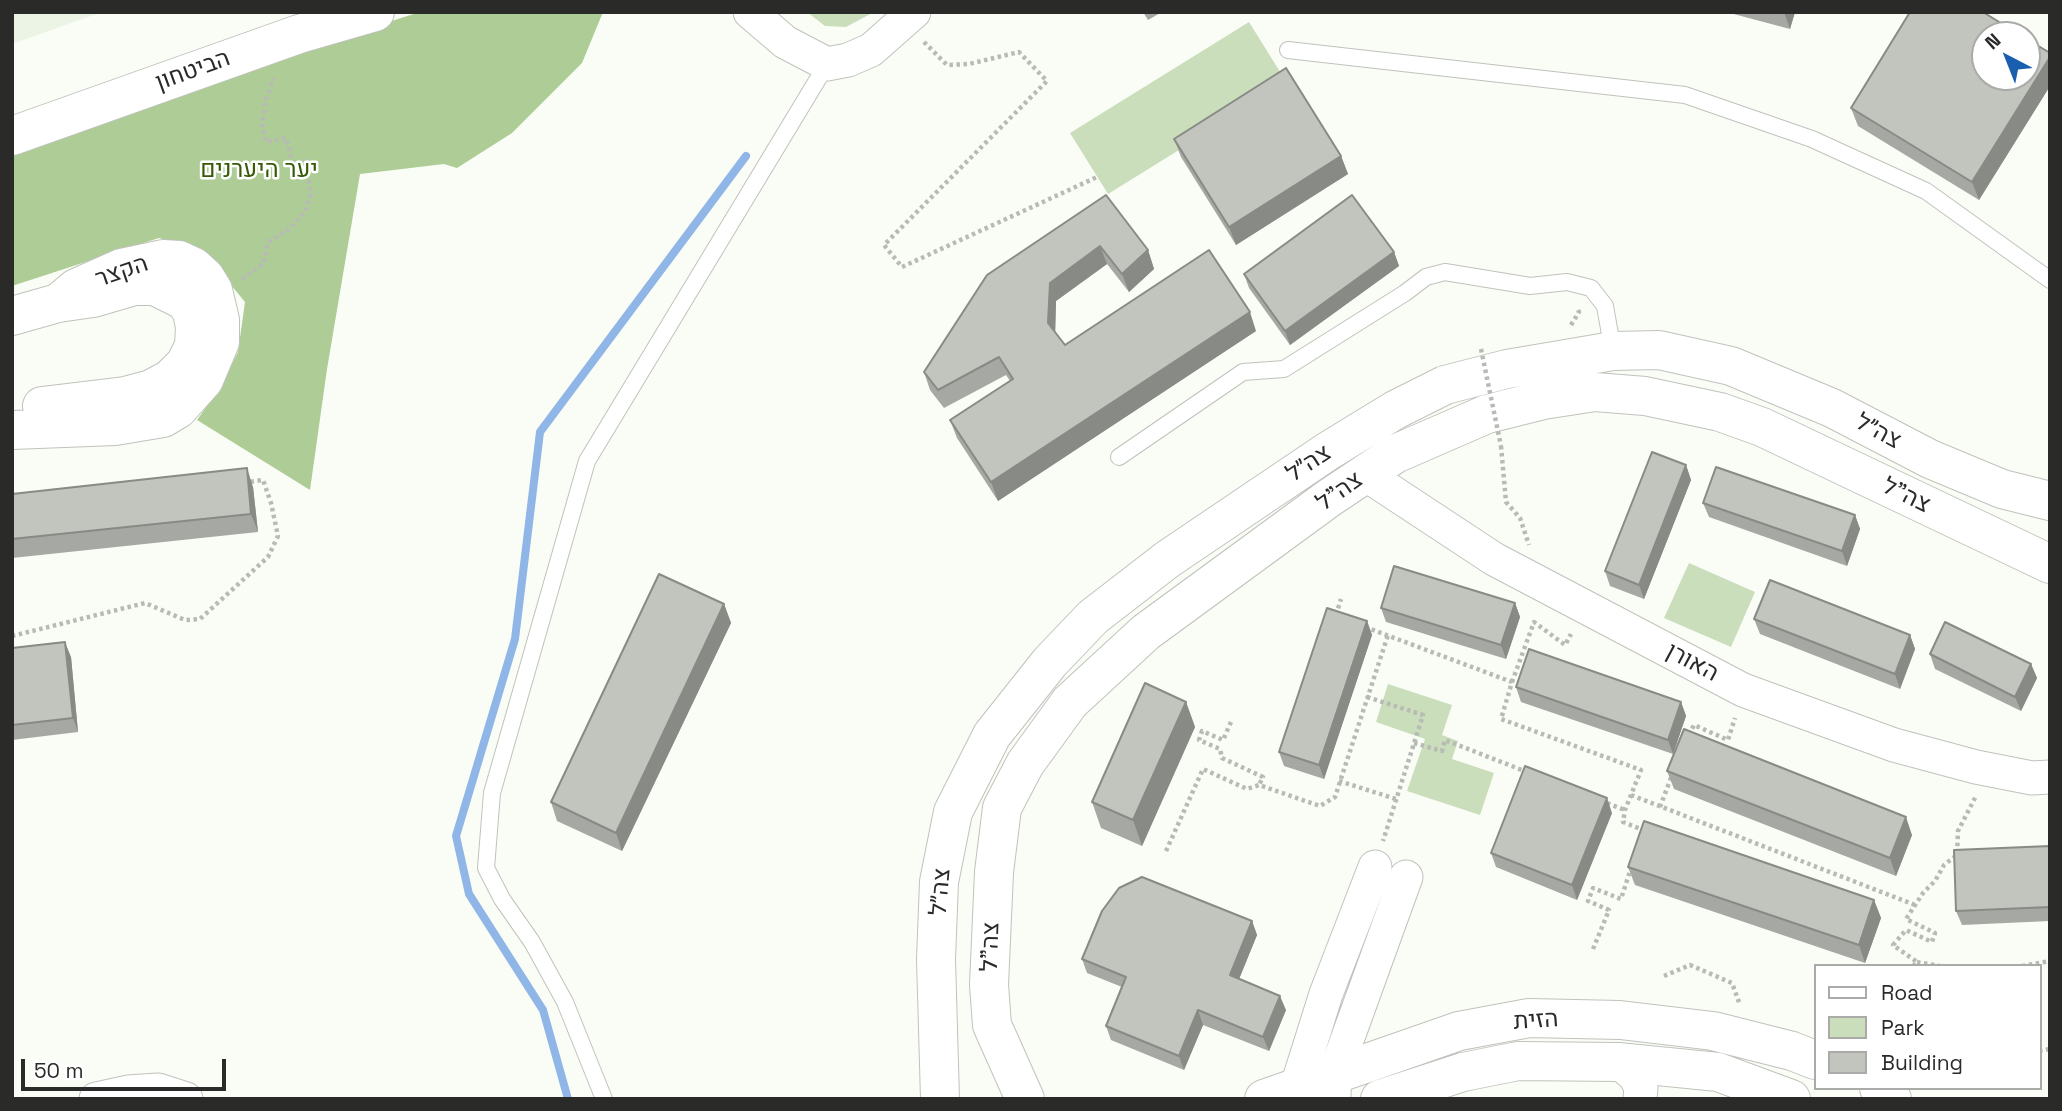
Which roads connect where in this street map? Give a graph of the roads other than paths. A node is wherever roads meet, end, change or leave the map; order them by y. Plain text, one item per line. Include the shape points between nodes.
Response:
1 (375, 12) edge
2 (750, 12) edge
3 (908, 17) edge
4 (1288, 50) dead end
5 (827, 64) junction
6 (12, 136) edge
7 (2050, 281) edge
8 (204, 305) junction
9 (12, 316) edge
10 (1613, 351) junction
11 (12, 409) edge
12 (12, 430) edge
13 (1119, 457) dead end
14 (1365, 474) junction
15 (2050, 501) edge
16 (2050, 564) edge
17 (2050, 777) edge
18 (1375, 867) road end
19 (1406, 877) dead end
20 (1814, 1059) edge
21 (1618, 1062) junction
22 (1309, 1091) edge
23 (96, 1099) edge
24 (186, 1099) edge
25 (604, 1099) edge
26 (940, 1099) edge
27 (1025, 1099) edge
28 (1380, 1099) edge
29 (1640, 1099) edge
30 (1791, 1099) edge

1 - 6 main road, הביטחון via 299,34
2 - 5 street via 785,42
3 - 5 street via 871,50
4 - 7 lane via 1685,95 1812,139 1926,191
5 - 25 lane via 587,461 492,793 486,868 565,1002
8 - 9 main road, הקצר via 205,277 194,267 163,258 121,268 76,288 58,303
8 - 11 main road via 195,327 194,346 170,379 125,396
8 - 12 main road via 220,320 220,342 204,380 178,409 163,418 115,426
10 - 13 lane via 1605,306 1591,288 1567,282 1530,286 1446,272 1426,277 1283,369 1243,372
10 - 15 main road, צה״ל via 1659,350 1731,366 1832,408 1930,459 2003,489
10 - 26 main road, צה״ל via 1445,385 1395,410 1168,559 1093,617 1050,662 992,735 953,812 939,882
14 - 16 main road, צה"ל via 1395,454 1487,414 1595,392 1645,396 1720,412 1762,427
14 - 17 street, האורן via 1494,559 1743,690 1894,745 2032,778
14 - 27 main road, צה"ל via 1146,632 1070,702 1025,764 1002,808 989,985 992,1025
18 - 22 street via 1326,994
19 - 22 street
20 - 22 main road, הזית via 1713,1031 1620,1020 1529,1018 1459,1031
21 - 28 main road, הזית via 1518,1061 1462,1072
21 - 29 street via 1634,1075 1641,1087
21 - 30 main road, הזית via 1718,1072
23 - 24 street via 159,1090

